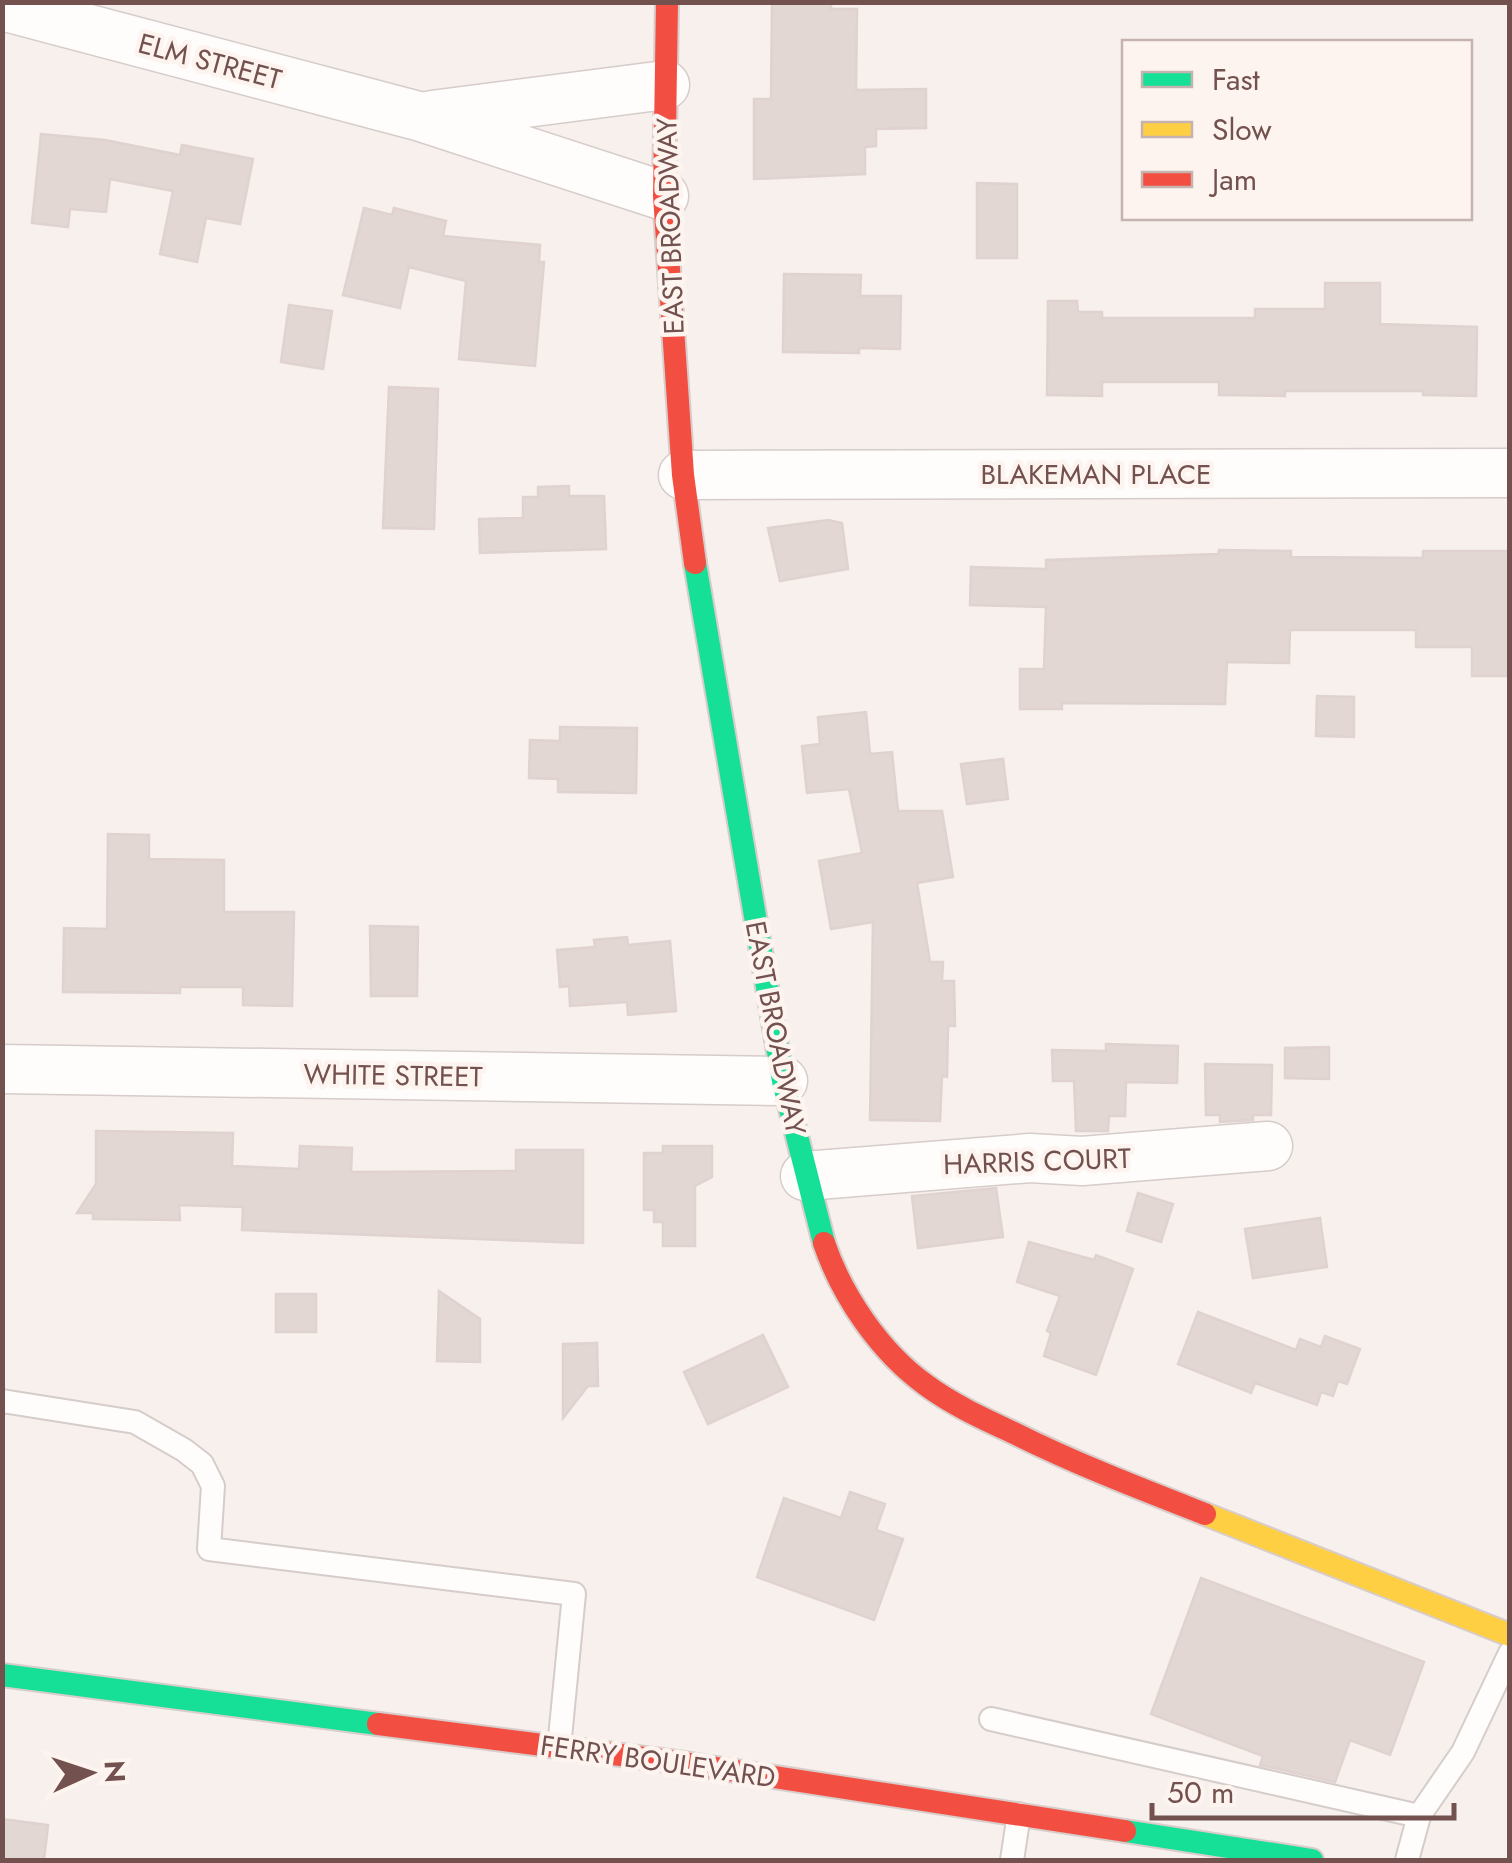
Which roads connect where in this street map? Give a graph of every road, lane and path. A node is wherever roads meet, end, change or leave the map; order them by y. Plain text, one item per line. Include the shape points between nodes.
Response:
1 (666, 2) edge
2 (2, 6) edge
3 (665, 85) junction
4 (418, 116) junction
5 (664, 196) junction
6 (1510, 473) edge
7 (683, 475) junction
8 (2, 1070) edge
9 (784, 1081) junction
10 (1268, 1146) dead end
11 (805, 1176) junction
12 (2, 1401) edge
13 (1510, 1635) edge
14 (1510, 1653) edge
15 (2, 1675) edge
16 (991, 1719) dead end
17 (558, 1748) junction
18 (1019, 1814) junction
19 (1419, 1816) junction
20 (1012, 1860) edge
21 (1312, 1860) edge
22 (1407, 1860) edge

1 - 3 street, EAST BROADWAY
2 - 4 street, ELM STREET
3 - 4 street, ELM STREET
3 - 5 street, EAST BROADWAY
4 - 5 street, ELM STREET
5 - 7 street, EAST BROADWAY
6 - 7 street, BLAKEMAN PLACE
7 - 9 street, EAST BROADWAY
8 - 9 street, WHITE STREET
9 - 11 street, EAST BROADWAY
10 - 11 street, HARRIS COURT
11 - 13 street, EAST BROADWAY via 840,1280 863,1318 924,1384 1071,1461
12 - 17 lane via 135,1422 184,1450 202,1464 213,1486 209,1549 574,1594
14 - 19 lane via 1463,1752
15 - 17 street, FERRY BOULEVARD
16 - 19 lane
17 - 18 street, FERRY BOULEVARD
18 - 20 lane
18 - 21 street, FERRY BOULEVARD
19 - 22 lane

